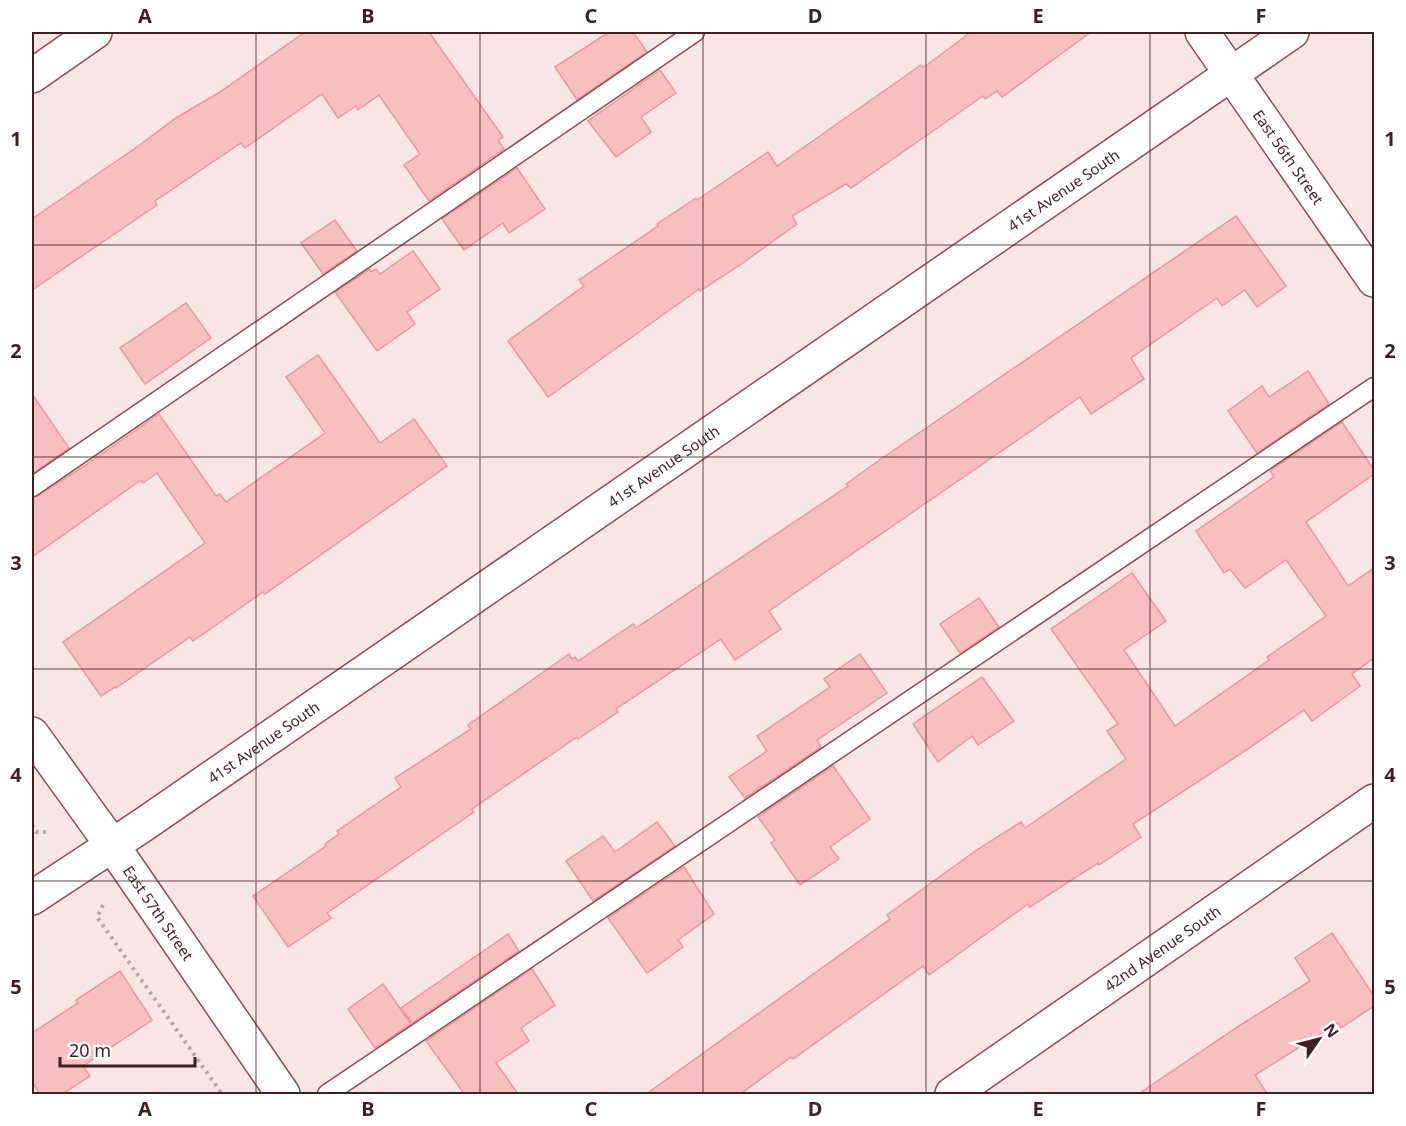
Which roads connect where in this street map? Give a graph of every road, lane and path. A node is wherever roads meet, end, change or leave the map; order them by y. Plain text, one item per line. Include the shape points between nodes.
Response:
1 (95, 32) edge
2 (695, 32) edge
3 (1202, 32) edge
4 (1292, 32) edge
5 (1232, 73) junction
6 (32, 76) edge
7 (1374, 280) edge
8 (1374, 387) edge
9 (32, 487) edge
10 (32, 734) edge
11 (1374, 801) edge
12 (32, 825) edge
13 (50, 832) dead end
14 (112, 846) junction
15 (32, 898) edge
16 (104, 903) dead end
17 (222, 1095) edge
18 (283, 1095) edge
19 (327, 1095) edge
20 (952, 1095) edge

1 - 6 street
2 - 9 lane
3 - 5 street, East 56th Street
4 - 5 street, 41st Avenue South
5 - 7 street, East 56th Street
5 - 14 street, 41st Avenue South
8 - 19 lane
10 - 14 street, East 57th Street
11 - 20 street, 42nd Avenue South
12 - 13 path via 36,832
14 - 15 street, 41st Avenue South
14 - 18 street, East 57th Street
16 - 17 path via 97,917

